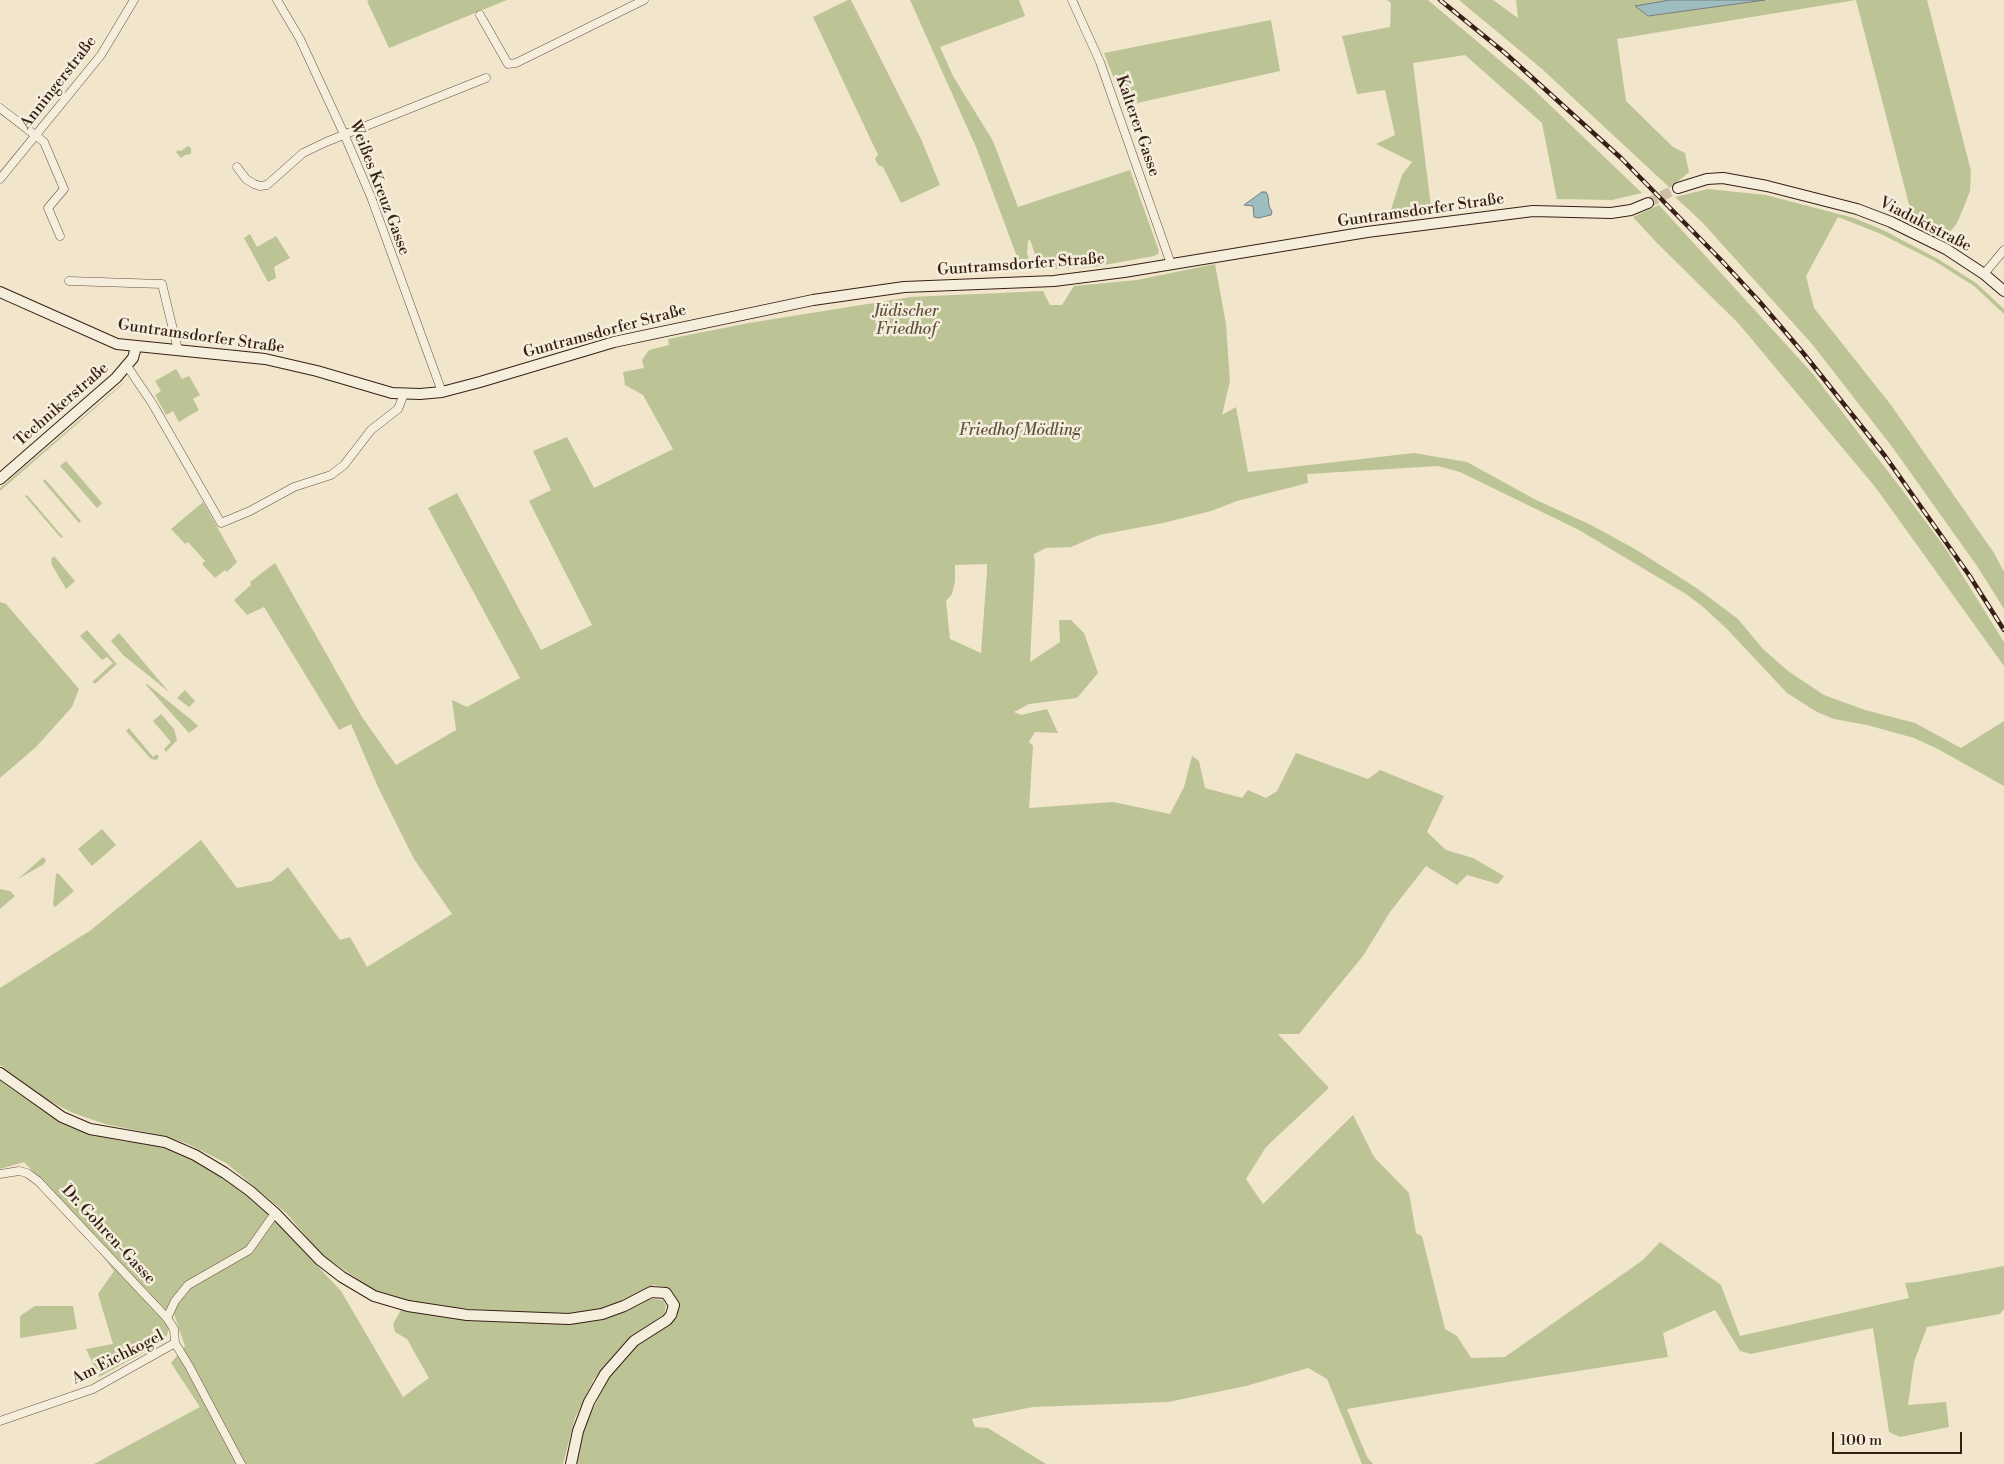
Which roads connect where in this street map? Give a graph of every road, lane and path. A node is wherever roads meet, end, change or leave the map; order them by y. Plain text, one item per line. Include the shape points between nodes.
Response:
1 (134, 0) edge
2 (277, 0) edge
3 (644, 0) edge
4 (1072, 0) edge
5 (630, 3) edge
6 (480, 15) dead end
7 (486, 78) dead end
8 (0, 108) edge
9 (344, 134) junction
10 (36, 136) junction
11 (238, 168) dead end
12 (0, 179) edge
13 (1678, 188) tunnel mouth
14 (1648, 203) tunnel mouth
15 (60, 236) dead end
16 (2004, 250) edge
17 (1171, 264) junction
18 (1984, 274) junction
19 (69, 281) dead end
20 (2004, 291) edge
21 (0, 292) edge
22 (136, 347) junction
23 (178, 350) junction
24 (127, 366) junction
25 (442, 392) junction
26 (404, 394) junction
27 (0, 479) edge
28 (0, 1073) edge
29 (0, 1174) edge
30 (275, 1213) junction
31 (167, 1318) junction
32 (175, 1343) junction
33 (0, 1421) edge
34 (241, 1464) edge
35 (570, 1464) edge

1 - 10 street, Anningerstraße via 101,55
2 - 9 street, Weißes Kreuz Gasse via 300,39
3 - 5 street
4 - 17 street, Kalterer Gasse via 1100,62
5 - 6 street via 516,63 508,64
7 - 9 street
8 - 10 street
9 - 11 street via 303,153 267,185 260,186 246,180
9 - 25 street, Weißes Kreuz Gasse via 371,197
10 - 12 street, Anningerstraße
10 - 15 street via 44,142 64,189 48,208
13 - 18 street, Viaduktstraße via 1723,178 1857,208 1946,249
14 - 17 street, Guntramsdorfer Straße via 1611,213 1533,211 1436,223
16 - 18 street
17 - 25 street, Guntramsdorfer Straße via 1054,281 904,287 813,300 614,342
18 - 20 street, Viaduktstraße
19 - 23 street via 162,284
21 - 22 street, Guntramsdorfer Straße via 117,344
22 - 23 street, Guntramsdorfer Straße
22 - 24 street, Technikerstraße
23 - 26 street, Guntramsdorfer Straße via 265,359
24 - 26 street via 221,523 331,474 344,465 371,430 398,409
24 - 27 street, Technikerstraße
25 - 26 street, Guntramsdorfer Straße
28 - 30 street via 62,1117 90,1130 165,1142 195,1155 233,1178
29 - 31 street, Dr. Gohren-Gasse via 19,1171 33,1176
30 - 31 street via 249,1250 188,1285
30 - 35 street via 342,1278 374,1296 408,1306 467,1315 569,1319 602,1314 651,1292 666,1293 674,1305 671,1315 634,1342 605,1374 589,1402
31 - 32 street, Dr. Gohren-Gasse via 174,1329
32 - 33 street, Am Eichkogel via 93,1389
32 - 34 street, Am Eichkogel

